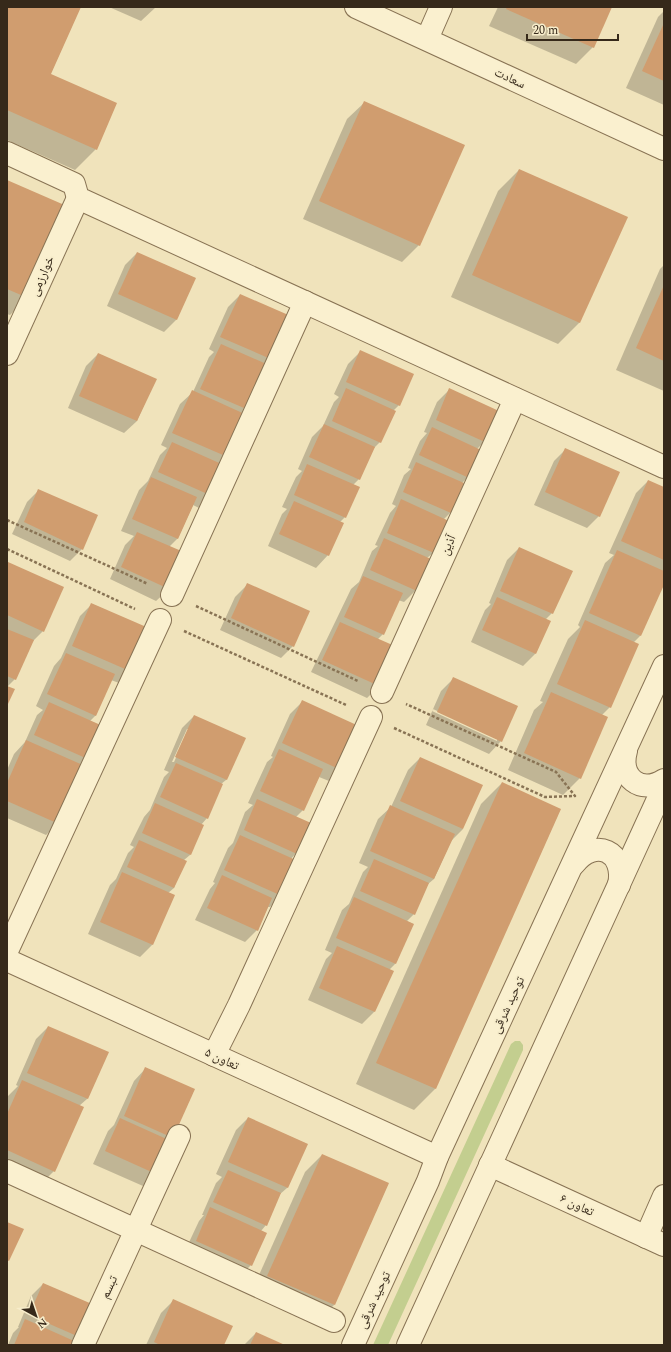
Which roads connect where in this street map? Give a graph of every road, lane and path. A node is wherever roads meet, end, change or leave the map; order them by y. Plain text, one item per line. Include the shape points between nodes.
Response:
1 (356, 7) edge
2 (441, 7) edge
3 (426, 39) junction
4 (664, 148) edge
5 (7, 153) edge
6 (78, 198) junction
7 (305, 302) junction
8 (7, 354) edge
9 (515, 399) junction
10 (664, 467) edge
11 (7, 520) edge
12 (7, 549) edge
13 (172, 595) junction
14 (160, 620) junction
15 (664, 666) edge
16 (382, 692) junction
17 (371, 716) junction
18 (626, 751) junction
19 (664, 780) edge
20 (664, 786) edge
21 (574, 864) junction
22 (619, 885) junction
23 (7, 951) edge
24 (7, 960) edge
25 (214, 1055) junction
26 (179, 1136) dead end
27 (437, 1158) junction
28 (490, 1165) junction
29 (7, 1171) edge
30 (664, 1196) edge
31 (135, 1230) junction
32 (655, 1241) edge
33 (334, 1321) dead end
34 (83, 1345) edge
35 (353, 1345) edge
36 (408, 1345) edge

1 - 3 street, سعادت
2 - 3 street
3 - 4 street, سعادت
5 - 6 street via 74,184
6 - 7 street
6 - 8 street, خوارزمی
7 - 9 street
7 - 13 street
9 - 10 street
9 - 16 street, آذین
11 - 13 path
12 - 14 path
13 - 16 path
14 - 17 path
14 - 23 street
15 - 18 street, توحید شرقی
16 - 17 path via 556,772 575,796 545,797
17 - 25 street
18 - 19 street via 623,761 630,778 638,784 647,786
18 - 21 street, توحید شرقی
20 - 22 street
21 - 22 street via 588,851 597,849 607,852 620,865
21 - 27 street, توحید شرقی
22 - 28 street
24 - 25 street, تعاون ۵
25 - 27 street, تعاون ۵
26 - 31 street, تبسم
27 - 35 street, توحید شرقی
28 - 32 street, تعاون ۶
28 - 36 street
29 - 31 street
30 - 32 street
31 - 33 street
31 - 34 street, تبسم

